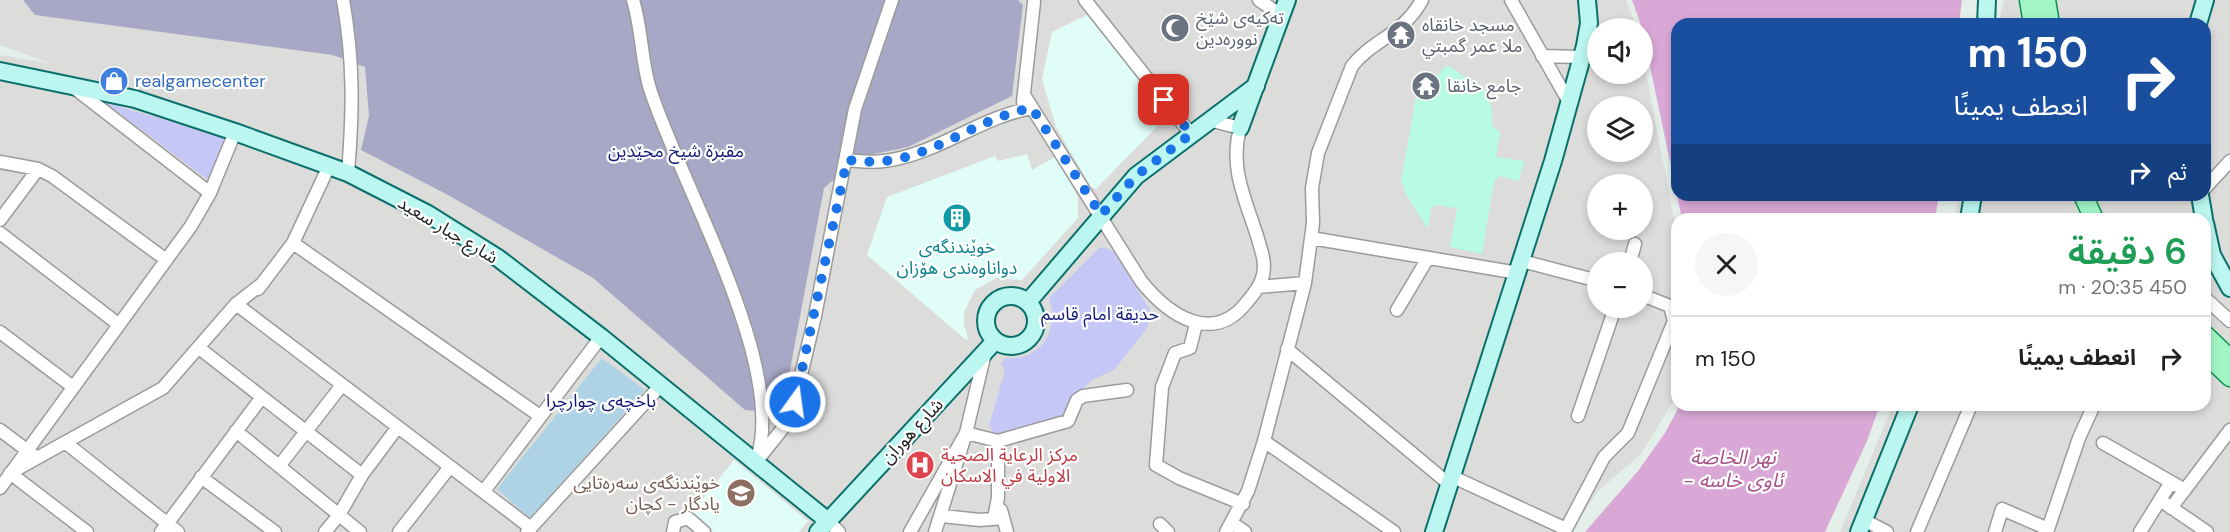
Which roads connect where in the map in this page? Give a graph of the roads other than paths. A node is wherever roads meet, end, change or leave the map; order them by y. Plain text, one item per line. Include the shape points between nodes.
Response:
1 (343, 0) edge
2 (633, 0) edge
3 (892, 0) edge
4 (1085, 0) edge
5 (1259, 0) edge
6 (1422, 0) edge
7 (1511, 0) edge
8 (1587, 0) edge
9 (1987, 0) edge
10 (2029, 0) edge
11 (2046, 0) edge
12 (2205, 0) edge
13 (1034, 2) dead end
14 (1284, 8) edge
15 (1986, 18) edge
16 (2032, 18) edge
17 (2049, 18) edge
18 (2200, 18) edge
19 (1542, 56) junction
20 (1580, 57) junction
21 (0, 71) edge
22 (71, 86) junction
23 (1256, 86) junction
24 (1569, 102) junction
25 (1027, 109) junction
26 (1209, 120) junction
27 (1240, 128) junction
28 (235, 132) junction
29 (1191, 134) junction
30 (847, 160) junction
31 (2230, 161) edge
32 (0, 162) edge
33 (328, 166) junction
34 (38, 169) junction
35 (348, 173) junction
36 (2211, 182) edge
37 (210, 192) junction
38 (1101, 215) junction
39 (0, 220) edge
40 (0, 233) edge
41 (1311, 238) junction
42 (293, 243) junction
43 (1635, 244) dead end
44 (2211, 250) edge
45 (1633, 252) edge
46 (1428, 258) junction
47 (165, 259) junction
48 (1520, 267) junction
49 (1587, 280) edge
50 (1305, 283) junction
51 (1258, 287) junction
52 (2230, 288) edge
53 (1653, 299) edge
54 (1028, 302) junction
55 (2211, 304) edge
56 (239, 306) junction
57 (1397, 310) dead end
58 (1671, 310) edge
59 (1612, 318) edge
60 (2230, 321) edge
61 (118, 324) junction
62 (1196, 324) junction
63 (1671, 328) edge
64 (0, 332) edge
65 (601, 337) junction
66 (990, 346) junction
67 (199, 348) junction
68 (1287, 349) junction
69 (2212, 352) edge
70 (2230, 377) edge
71 (661, 385) junction
72 (342, 386) junction
73 (73, 387) junction
74 (1127, 390) dead end
75 (262, 397) junction
76 (1908, 411) edge
77 (1968, 411) edge
78 (2091, 411) edge
79 (540, 416) junction
80 (1578, 416) dead end
81 (397, 428) junction
82 (0, 430) edge
83 (2230, 430) edge
84 (236, 431) junction
85 (306, 431) junction
86 (966, 434) junction
87 (998, 441) junction
88 (1264, 441) junction
89 (66, 443) junction
90 (2103, 443) dead end
91 (27, 450) junction
92 (38, 458) junction
93 (756, 462) junction
94 (280, 465) junction
95 (449, 468) junction
96 (10, 473) junction
97 (362, 474) junction
98 (201, 477) junction
99 (1450, 480) junction
100 (2171, 482) junction
101 (0, 488) edge
102 (2185, 490) junction
103 (484, 491) junction
104 (2160, 499) junction
105 (1243, 504) junction
106 (2171, 508) junction
107 (339, 515) junction
108 (942, 516) junction
109 (999, 518) junction
110 (1861, 526) edge
111 (1229, 527) edge
112 (164, 528) edge
113 (828, 528) edge
114 (529, 530) edge
115 (2047, 531) edge
116 (85, 532) edge
117 (178, 532) edge
118 (275, 532) edge
119 (325, 532) edge
120 (360, 532) edge
121 (399, 532) edge
122 (673, 532) edge
123 (704, 532) edge
124 (910, 532) edge
125 (935, 532) edge
126 (1007, 532) edge
127 (1245, 532) edge
128 (1394, 532) edge
129 (1434, 532) edge
130 (1887, 532) edge
131 (1917, 532) edge
132 (1995, 532) edge
133 (2140, 532) edge
134 (2207, 532) edge

1 - 35 street via 352,52 354,96
2 - 93 street via 642,31 650,90 738,310 755,369 764,415
3 - 30 street via 857,102
4 - 29 street
5 - 14 street
6 - 41 street via 1404,25 1360,56 1349,71 1317,159
7 - 19 street
8 - 20 street via 1588,23
9 - 15 street
10 - 16 main road
11 - 17 main road
12 - 18 street
13 - 25 street via 1024,95
14 - 23 street
19 - 20 street
19 - 24 street
20 - 24 street
21 - 22 street, شارع جبار سعيد
22 - 28 street, شارع جبار سعيد via 135,99
22 - 37 street
23 - 26 street
23 - 27 street
24 - 48 street
25 - 30 street via 903,157 873,162
25 - 38 street
26 - 27 street
26 - 29 street
27 - 51 street via 1236,171 1263,259
28 - 33 street, شارع جبار سعيد
28 - 37 street
29 - 38 street via 1136,176
30 - 93 street via 792,409 783,428
31 - 36 street
32 - 34 street
33 - 35 street, شارع جبار سعيد
33 - 42 street
34 - 39 street
34 - 47 street
35 - 65 street, شارع جبار سعيد via 428,214 498,258
37 - 47 street via 191,226
38 - 54 street
38 - 62 street via 1148,290 1178,316
40 - 61 street
41 - 46 street
41 - 50 street
42 - 56 street via 263,284
42 - 79 street
43 - 45 street
44 - 52 street
46 - 48 street
46 - 57 street
47 - 61 street
48 - 49 street
48 - 99 street
50 - 51 street
50 - 68 street
51 - 62 street via 1234,316
53 - 58 street
54 - 66 street via 1037,320 1030,339 1015,346
54 - 66 street via 1009,296 992,306 986,326
55 - 60 street
56 - 67 street
56 - 72 street
59 - 80 street
61 - 73 street
62 - 105 street via 1190,348 1175,353 1162,387 1156,465
63 - 99 street via 1628,433 1604,457 1566,529
64 - 73 street
65 - 71 street, شارع جبار سعيد
65 - 79 street
66 - 86 street
66 - 113 street, شارع هوران
67 - 75 street
67 - 89 street via 163,387
68 - 88 street
68 - 99 street
69 - 70 main road
71 - 93 street, شارع جبار سعيد
71 - 114 street
72 - 81 street
72 - 85 street
73 - 91 street
74 - 87 street via 1083,396 1077,400 1068,421
75 - 84 street
75 - 85 street
76 - 110 street
77 - 131 street
78 - 115 street
79 - 103 street
81 - 95 street
81 - 97 street
82 - 91 street
83 - 102 street
84 - 94 street
84 - 98 street
85 - 94 street
85 - 97 street
86 - 87 street
86 - 108 street
86 - 124 street
87 - 109 street
88 - 105 street
88 - 128 street
89 - 92 street
89 - 112 street
90 - 100 street
91 - 92 street
91 - 96 street
92 - 96 street
93 - 113 street, شارع جبار سعيد
94 - 107 street
95 - 103 street
95 - 121 street
96 - 101 street
96 - 116 street
97 - 107 street
98 - 112 street
98 - 118 street
99 - 129 street
100 - 102 street
100 - 104 street
102 - 106 street
103 - 114 street
104 - 106 street
104 - 133 street
105 - 111 street
106 - 134 street
107 - 119 street
107 - 120 street
108 - 109 street
108 - 125 street
109 - 126 street
110 - 130 street
111 - 127 street
112 - 117 street
115 - 132 street via 2002,509
122 - 123 street via 675,522 688,518

